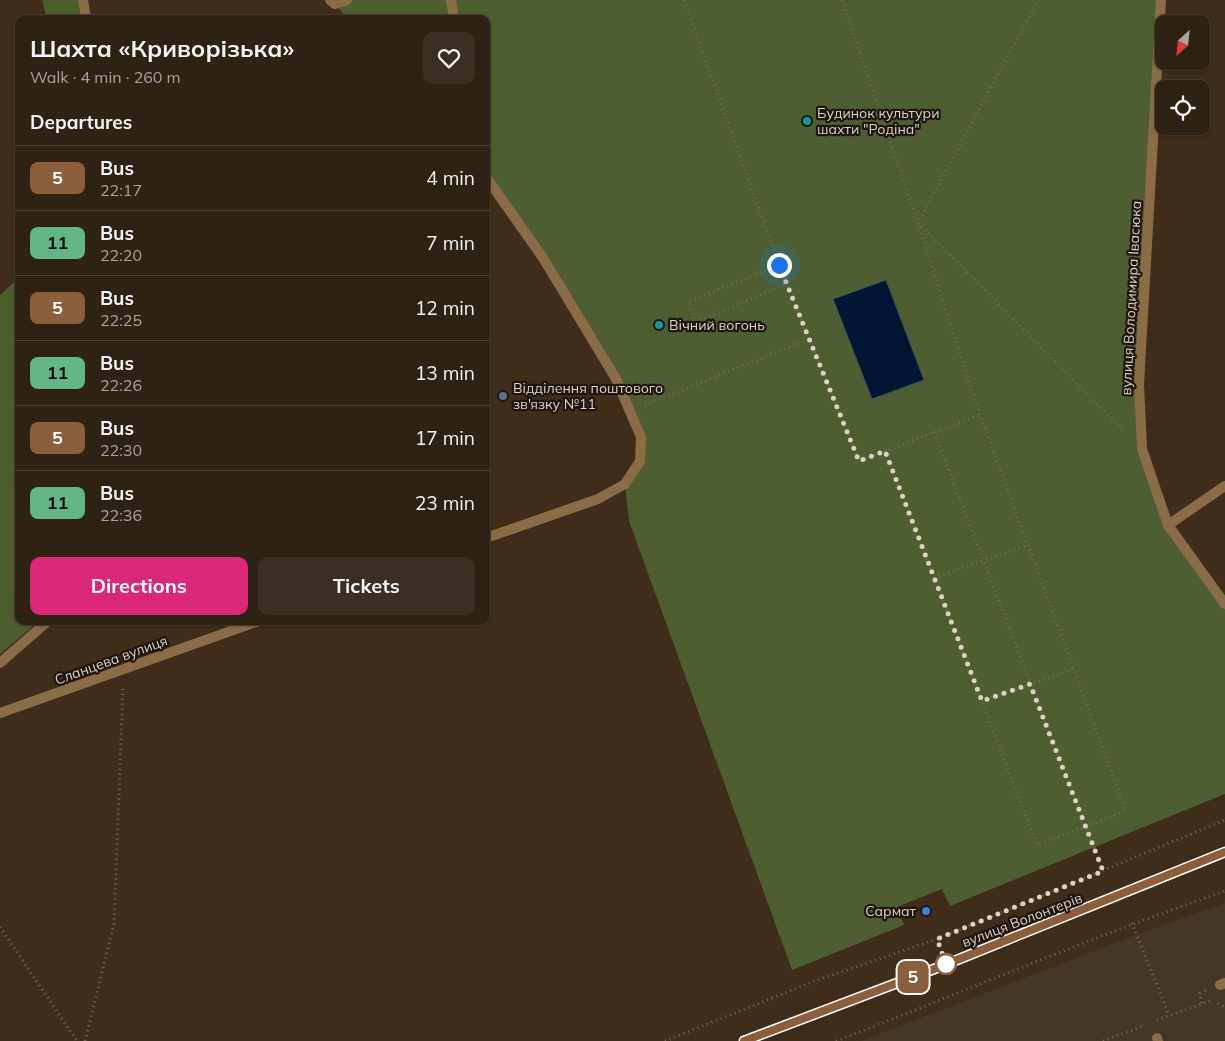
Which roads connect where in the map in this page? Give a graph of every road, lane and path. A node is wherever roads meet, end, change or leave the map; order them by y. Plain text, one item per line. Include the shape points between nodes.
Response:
1 (83, 0) edge
2 (330, 0) edge
3 (347, 0) edge
4 (452, 0) edge
5 (684, 0) edge
6 (842, 0) edge
7 (1038, 0) edge
8 (1161, 0) edge
9 (85, 15) edge
10 (454, 15) edge
11 (490, 183) edge
12 (918, 223) junction
13 (779, 265) junction
14 (787, 284) junction
15 (809, 338) junction
16 (630, 411) junction
17 (980, 415) junction
18 (934, 432) junction
19 (1142, 449) junction
20 (885, 451) junction
21 (1225, 486) edge
22 (1168, 526) junction
23 (490, 537) edge
24 (1028, 545) junction
25 (983, 561) junction
26 (934, 578) junction
27 (1225, 604) edge
28 (43, 625) edge
29 (248, 625) edge
30 (0, 663) edge
31 (1074, 669) junction
32 (123, 671) junction
33 (1030, 684) junction
34 (982, 701) junction
35 (0, 713) edge
36 (1225, 820) edge
37 (1086, 827) junction
38 (1225, 852) edge
39 (1103, 871) junction
40 (1225, 891) edge
41 (1132, 923) junction
42 (0, 928) edge
43 (1213, 1000) dead end
44 (1140, 1027) dead end
45 (77, 1041) edge
46 (85, 1041) edge
47 (664, 1041) edge
48 (744, 1041) edge
49 (836, 1041) edge
50 (1103, 1041) edge

1 - 9 street
2 - 3 street via 335,4
4 - 10 street
5 - 13 path
6 - 12 path
7 - 12 path
8 - 19 street, вулиця Володимира Івасюка via 1139,384
11 - 16 street via 543,258 616,378
12 - 17 path
12 - 19 path
13 - 14 path
13 - 14 path via 688,302 695,322
14 - 15 path
15 - 16 path
15 - 20 path via 859,461
16 - 23 street via 641,437 640,461 625,484 598,499
17 - 18 path
17 - 24 path
18 - 20 path
18 - 25 path
19 - 22 street, вулиця Володимира Івасюка
20 - 26 path
21 - 22 street
22 - 27 street, вулиця Володимира Івасюка
24 - 25 path
24 - 31 path
25 - 26 path
25 - 33 path
26 - 34 path
28 - 30 street
29 - 32 street, Сланцева вулиця
31 - 33 path
31 - 37 path via 1126,811
32 - 35 street, Сланцева вулиця
32 - 46 path via 114,924
33 - 34 path
33 - 37 path
34 - 37 path via 1037,845
36 - 39 path
37 - 39 path
38 - 48 street, вулиця Волонтерів via 942,966
39 - 47 path via 937,939 815,980
40 - 41 path
41 - 43 path via 1169,1015
41 - 49 path
42 - 45 path
44 - 50 path

